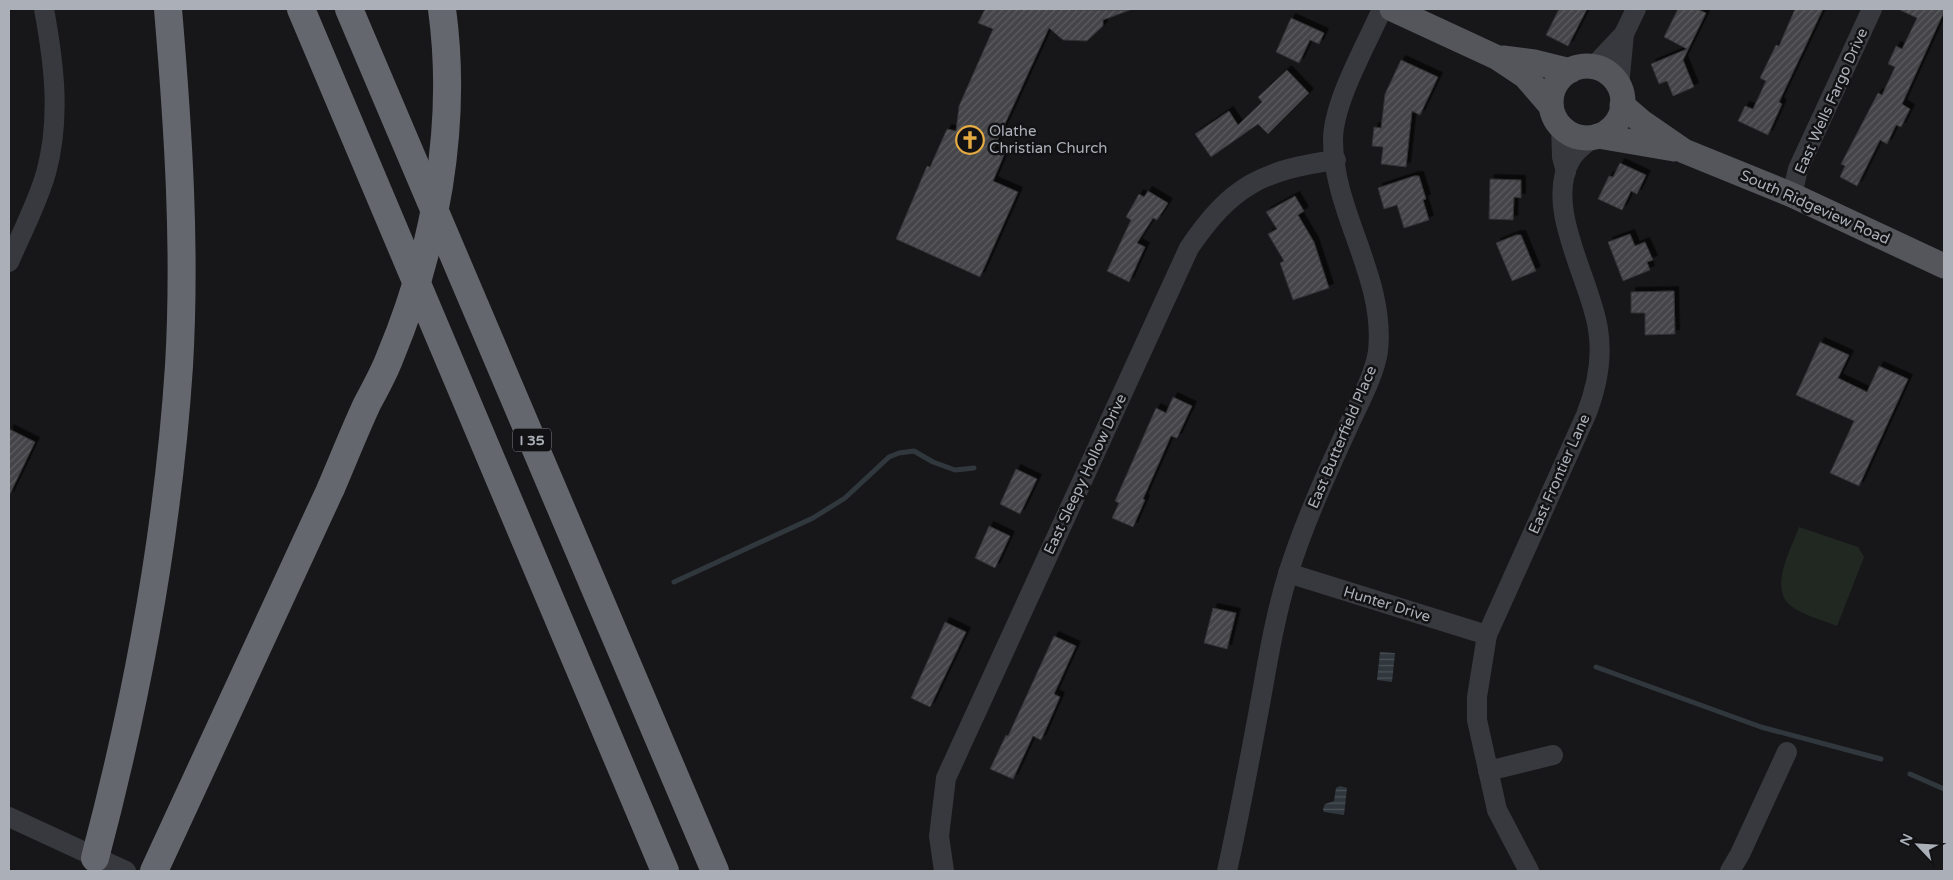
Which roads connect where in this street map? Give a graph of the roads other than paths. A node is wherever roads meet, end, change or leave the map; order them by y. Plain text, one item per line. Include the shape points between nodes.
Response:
1 (44, 9) edge
2 (168, 9) edge
3 (301, 9) edge
4 (349, 9) edge
5 (442, 9) edge
6 (1382, 9) edge
7 (1392, 9) edge
8 (1636, 9) edge
9 (1872, 9) edge
10 (1624, 34) junction
11 (1498, 58) junction
12 (1582, 69) junction
13 (1621, 95) junction
14 (1556, 116) junction
15 (1596, 137) junction
16 (1684, 150) junction
17 (1336, 160) junction
18 (1566, 172) junction
19 (1792, 195) junction
20 (9, 262) edge
21 (1944, 266) edge
22 (1288, 574) junction
23 (1487, 635) junction
24 (1787, 752) dead end
25 (1553, 755) dead end
26 (1488, 771) junction
27 (9, 818) edge
28 (94, 865) edge
29 (126, 871) edge
30 (154, 871) edge
31 (665, 871) edge
32 (715, 871) edge
33 (944, 871) edge
34 (1227, 871) edge
35 (1529, 871) edge
36 (1730, 871) edge

1 - 20 street via 55,79 52,141 34,206
2 - 28 highway via 177,110 181,283 172,452 136,690
3 - 31 highway
4 - 32 highway, I 35
5 - 30 highway, bridge via 445,123 432,224 408,310 390,358
6 - 17 street, East Butterfield Place via 1348,84 1336,120 1333,140
7 - 11 main road
8 - 10 street
9 - 19 street, East Wells Fargo Drive via 1798,169
10 - 12 street
10 - 13 street
11 - 12 main road
11 - 14 main road via 1526,76
12 - 13 main road via 1609,74
12 - 14 main road via 1557,83 1552,94
13 - 15 main road via 1620,116 1613,126
13 - 16 main road via 1642,122
14 - 15 main road via 1576,136
14 - 18 street
15 - 16 main road
15 - 18 street via 1579,149
16 - 19 main road, South Ridgeview Road
17 - 22 street, East Butterfield Place via 1338,185 1371,282 1378,313 1377,354 1362,396 1310,512
17 - 33 street, East Sleepy Hollow Drive via 1303,164 1262,178 1225,202 1210,217 1189,248 946,778 939,836
18 - 23 street, East Frontier Lane via 1564,204 1568,231 1598,328 1599,369 1586,415
19 - 21 main road, South Ridgeview Road
22 - 23 street, Hunter Drive
22 - 34 street, East Butterfield Place via 1275,624
23 - 26 street, East Frontier Lane via 1477,697 1477,720
24 - 36 street
25 - 26 street
26 - 35 street, East Frontier Lane via 1497,810
27 - 28 street
28 - 29 street

